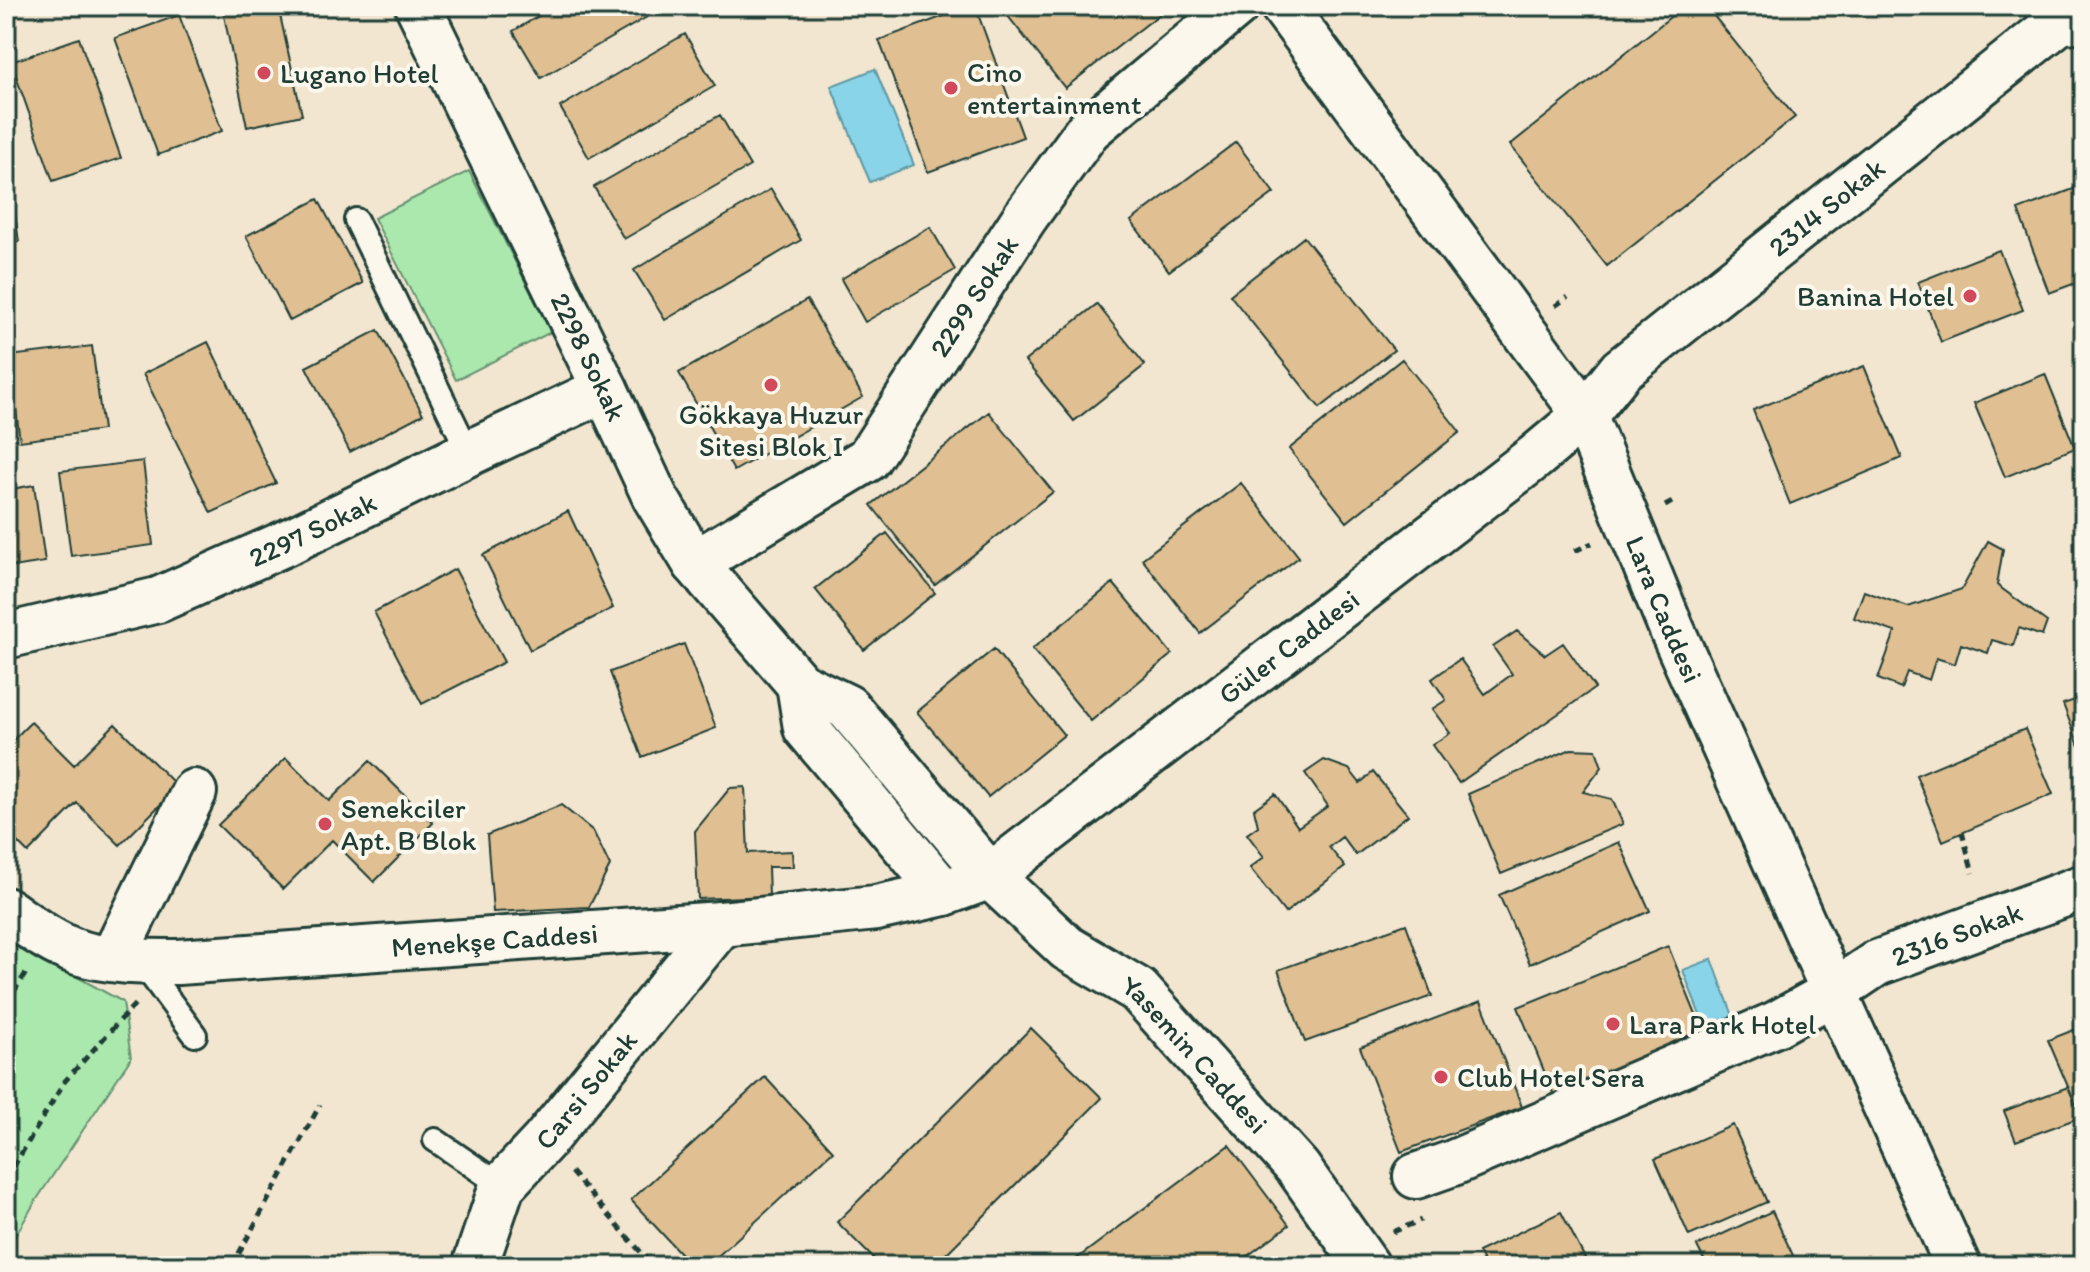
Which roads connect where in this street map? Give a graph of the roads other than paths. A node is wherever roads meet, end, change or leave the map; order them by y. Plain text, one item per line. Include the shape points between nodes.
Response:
1 (418, 6) edge
2 (1236, 6) edge
3 (1283, 6) edge
4 (2065, 16) edge
5 (356, 220) dead end
6 (605, 389) junction
7 (1584, 416) junction
8 (469, 453) junction
9 (695, 563) junction
10 (6, 636) edge
11 (799, 684) junction
12 (194, 792) dead end
13 (990, 876) junction
14 (2084, 887) edge
15 (944, 893) junction
16 (6, 910) edge
17 (721, 924) junction
18 (137, 967) junction
19 (1834, 992) junction
20 (195, 1035) dead end
21 (435, 1140) dead end
22 (1416, 1176) dead end
23 (502, 1186) junction
24 (1955, 1263) edge
25 (475, 1266) edge
26 (1367, 1266) edge

1 - 6 street, 2298 Sokak
2 - 9 street, 2299 Sokak via 1088,130 1025,217 868,459
3 - 7 street, Lara Caddesi
4 - 7 street, 2314 Sokak via 1621,370
5 - 8 lane
6 - 8 street, 2297 Sokak
6 - 9 street, 2298 Sokak via 655,497
7 - 13 street, Güler Caddesi
7 - 19 street, Lara Caddesi via 1672,630
8 - 10 street, 2297 Sokak via 158,600
9 - 11 street, 2298 Sokak
11 - 13 street, 2298 Sokak via 847,707
11 - 15 street via 806,728
12 - 18 street
13 - 15 street, Menekşe Caddesi
13 - 26 street, Yasemin Caddesi via 1067,948 1138,990 1298,1168
14 - 19 street, 2316 Sokak via 1877,963
15 - 17 street, Menekşe Caddesi via 876,908
16 - 18 street, Menekşe Caddesi via 48,939
17 - 18 street, Menekşe Caddesi
17 - 23 street, Carsi Sokak
18 - 20 lane
19 - 22 street, 2316 Sokak via 1776,1024
19 - 24 street, Lara Caddesi
21 - 23 lane
23 - 25 street, Carsi Sokak

